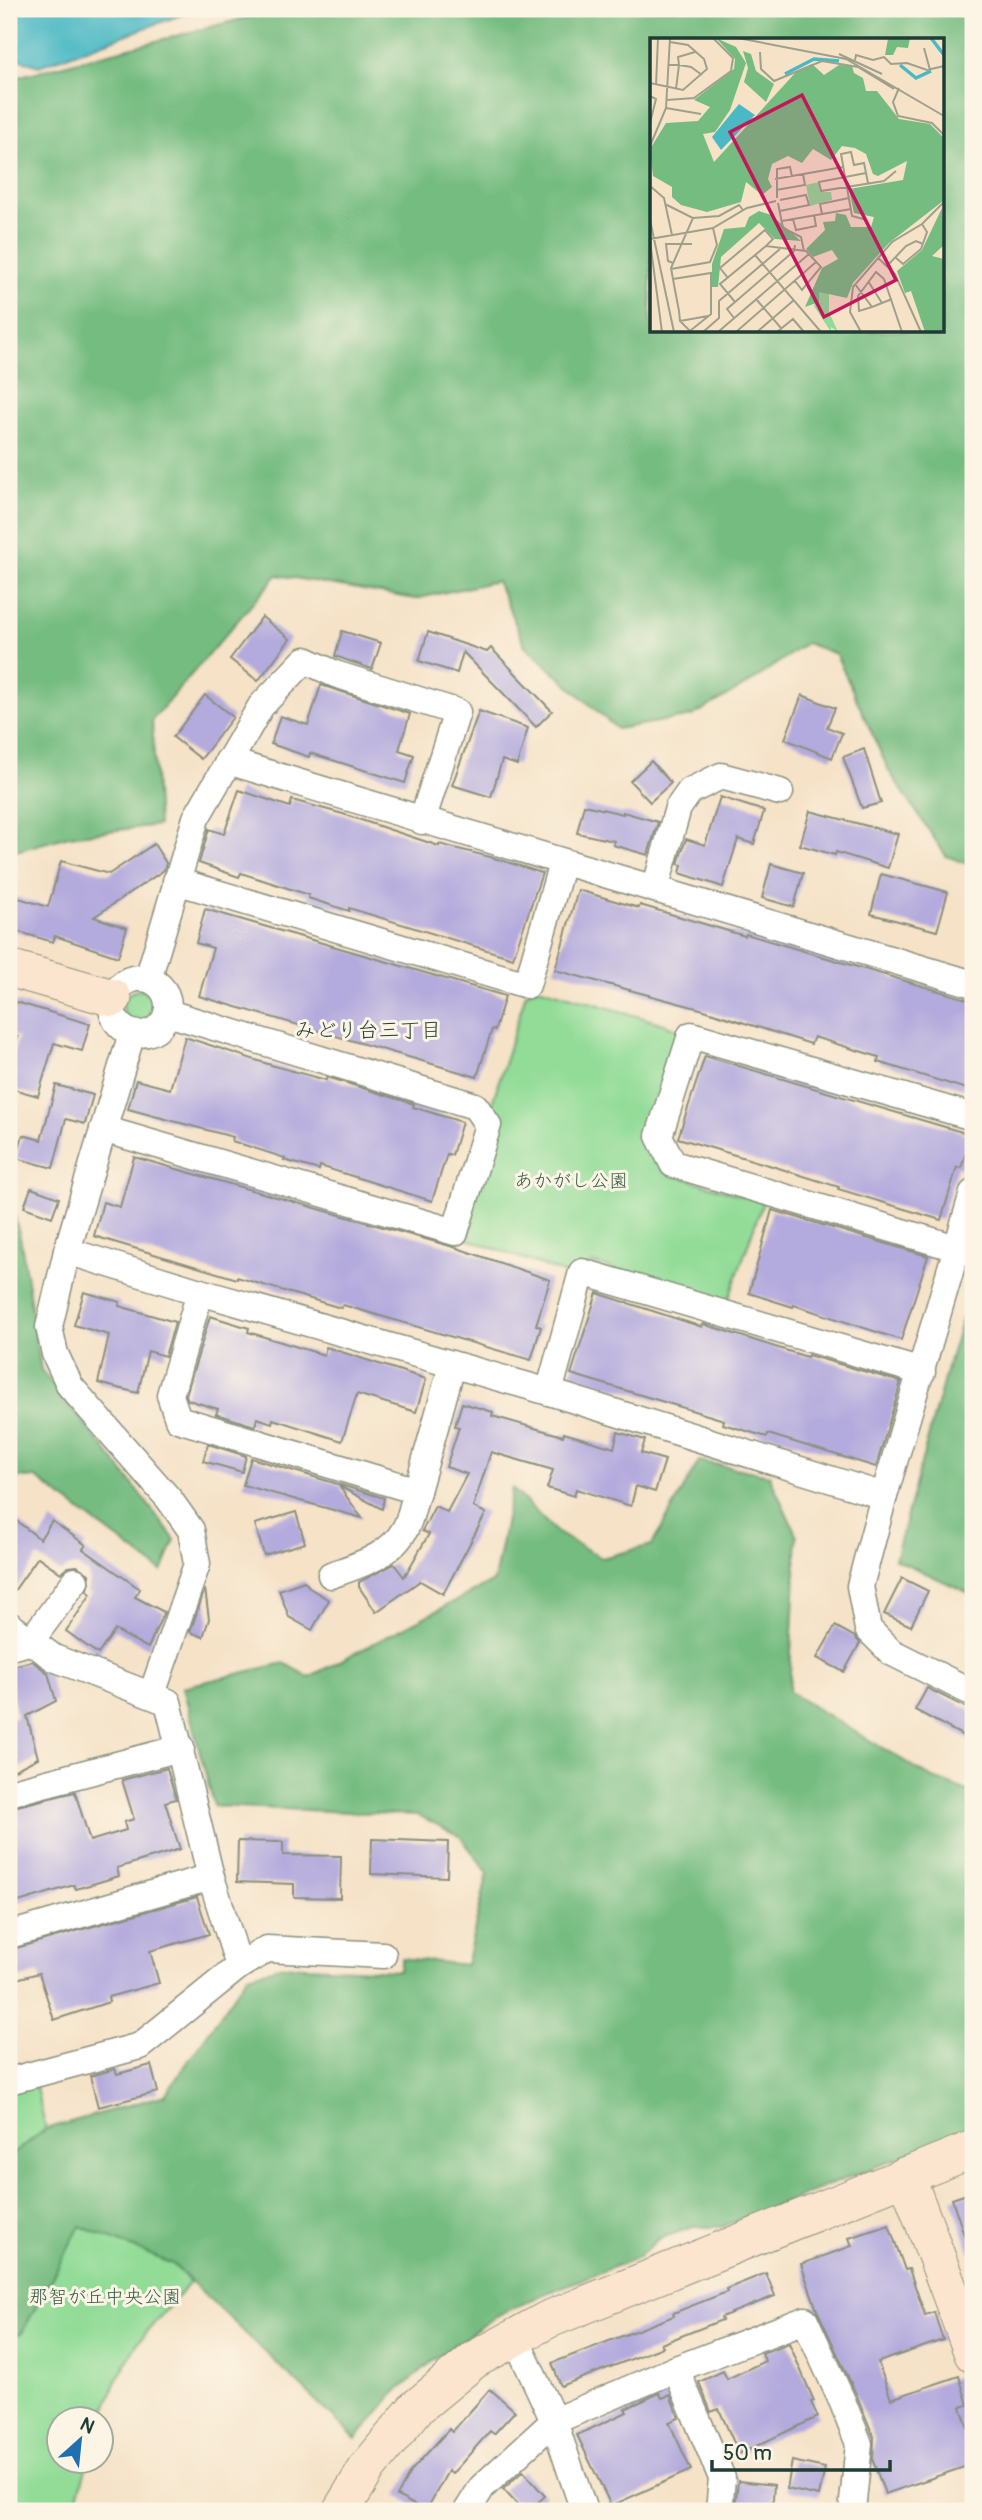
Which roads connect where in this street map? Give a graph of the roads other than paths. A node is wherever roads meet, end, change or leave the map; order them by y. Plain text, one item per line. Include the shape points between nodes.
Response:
1 (228, 761) junction
2 (780, 792) dead end
3 (422, 821) junction
4 (562, 863) junction
5 (176, 881) junction
6 (655, 888) junction
7 (9, 968) edge
8 (148, 979) junction
9 (973, 984) edge
10 (113, 998) junction
11 (167, 1013) junction
12 (132, 1033) junction
13 (973, 1117) edge
14 (103, 1129) junction
15 (973, 1193) edge
16 (67, 1251) junction
17 (965, 1251) edge
18 (200, 1292) junction
19 (452, 1366) junction
20 (922, 1372) junction
21 (548, 1392) junction
22 (417, 1491) junction
23 (884, 1496) junction
24 (331, 1575) dead end
25 (75, 1581) dead end
26 (9, 1625) edge
27 (19, 1644) edge
28 (973, 1693) edge
29 (152, 1694) junction
30 (181, 1748) junction
31 (9, 1793) edge
32 (211, 1877) junction
33 (9, 1936) edge
34 (383, 1955) dead end
35 (239, 1966) junction
36 (9, 2081) edge
37 (973, 2149) edge
38 (906, 2175) junction
39 (966, 2315) edge
40 (515, 2337) junction
41 (973, 2354) edge
42 (676, 2369) junction
43 (554, 2421) junction
44 (341, 2511) edge
45 (467, 2511) edge
46 (584, 2511) edge
47 (719, 2511) edge
48 (852, 2511) edge

1 - 3 street
1 - 3 street via 261,706 305,660 335,674 457,712
1 - 5 street via 196,818
2 - 6 street via 721,776 690,791 678,808
3 - 4 street
4 - 5 street via 527,985
4 - 6 street
5 - 8 street
6 - 9 street
7 - 10 street
8 - 10 street via 130,979
8 - 11 street via 166,995
10 - 12 street via 116,1020
11 - 12 street via 151,1032
11 - 14 street via 475,1106 488,1125 455,1232
12 - 14 street
13 - 17 street via 691,1035 659,1136 673,1164
14 - 16 street
15 - 17 street
16 - 18 street
16 - 29 street via 49,1327 55,1354 70,1386 191,1530 197,1564
17 - 20 street
18 - 19 street
18 - 22 street via 170,1395 178,1419
19 - 21 street
19 - 22 street
20 - 21 street via 582,1272
20 - 23 street
21 - 23 street
22 - 24 street via 406,1528 389,1550
23 - 28 street via 860,1586 868,1629 891,1652
25 - 27 street
26 - 27 street
27 - 29 street
29 - 30 street via 168,1702
30 - 31 street
30 - 32 street
32 - 33 street
32 - 35 street
34 - 35 street via 267,1949
35 - 36 street via 141,2046
37 - 38 street
38 - 39 street
38 - 40 street
39 - 41 street
40 - 43 street
40 - 44 street via 474,2361 416,2408 368,2467
42 - 43 street
42 - 47 street via 722,2478
42 - 48 street via 805,2320 859,2444
43 - 45 street via 482,2487
43 - 46 street

